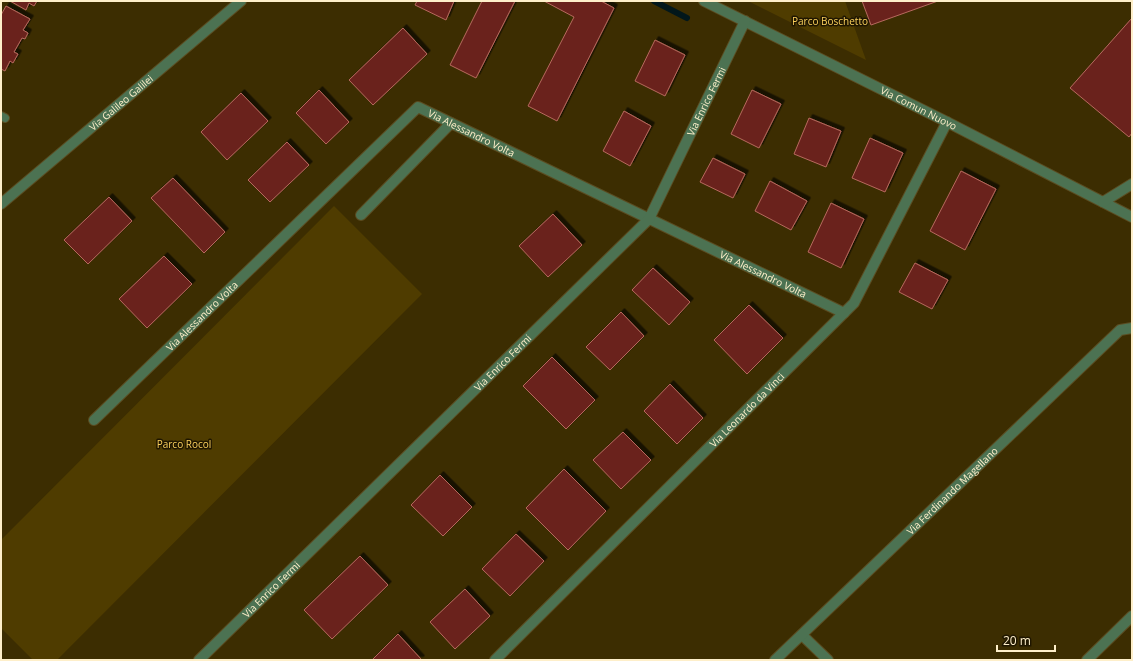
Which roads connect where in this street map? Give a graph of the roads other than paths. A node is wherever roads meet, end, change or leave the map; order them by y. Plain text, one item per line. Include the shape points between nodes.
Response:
1 (241, 1) edge
2 (704, 1) edge
3 (745, 22) junction
4 (947, 122) junction
5 (451, 123) junction
6 (1132, 184) edge
7 (1103, 202) junction
8 (1, 204) edge
9 (361, 215) dead end
10 (1132, 217) edge
11 (649, 219) junction
12 (844, 313) junction
13 (1132, 328) edge
14 (94, 420) dead end
15 (1132, 616) edge
16 (802, 635) junction
17 (199, 660) edge
18 (495, 660) edge
19 (775, 660) edge
20 (828, 660) edge
21 (1087, 660) edge

1 - 8 street, Via Galileo Galilei
2 - 3 street, Via Comun Nuovo
3 - 4 street, Via Comun Nuovo
3 - 11 street, Via Enrico Fermi
4 - 7 street, Via Comun Nuovo
4 - 12 street, Via Leonardo da Vinci via 854,304
5 - 9 street
5 - 11 street, Via Alessandro Volta
5 - 14 street, Via Alessandro Volta via 418,107
6 - 7 street
7 - 10 street, Via Comun Nuovo
11 - 12 street, Via Alessandro Volta
11 - 17 street, Via Enrico Fermi
12 - 18 street, Via Leonardo da Vinci
13 - 16 street, Via Ferdinando Magellano via 1120,330
15 - 21 street
16 - 19 street, Via Ferdinando Magellano
16 - 20 street

